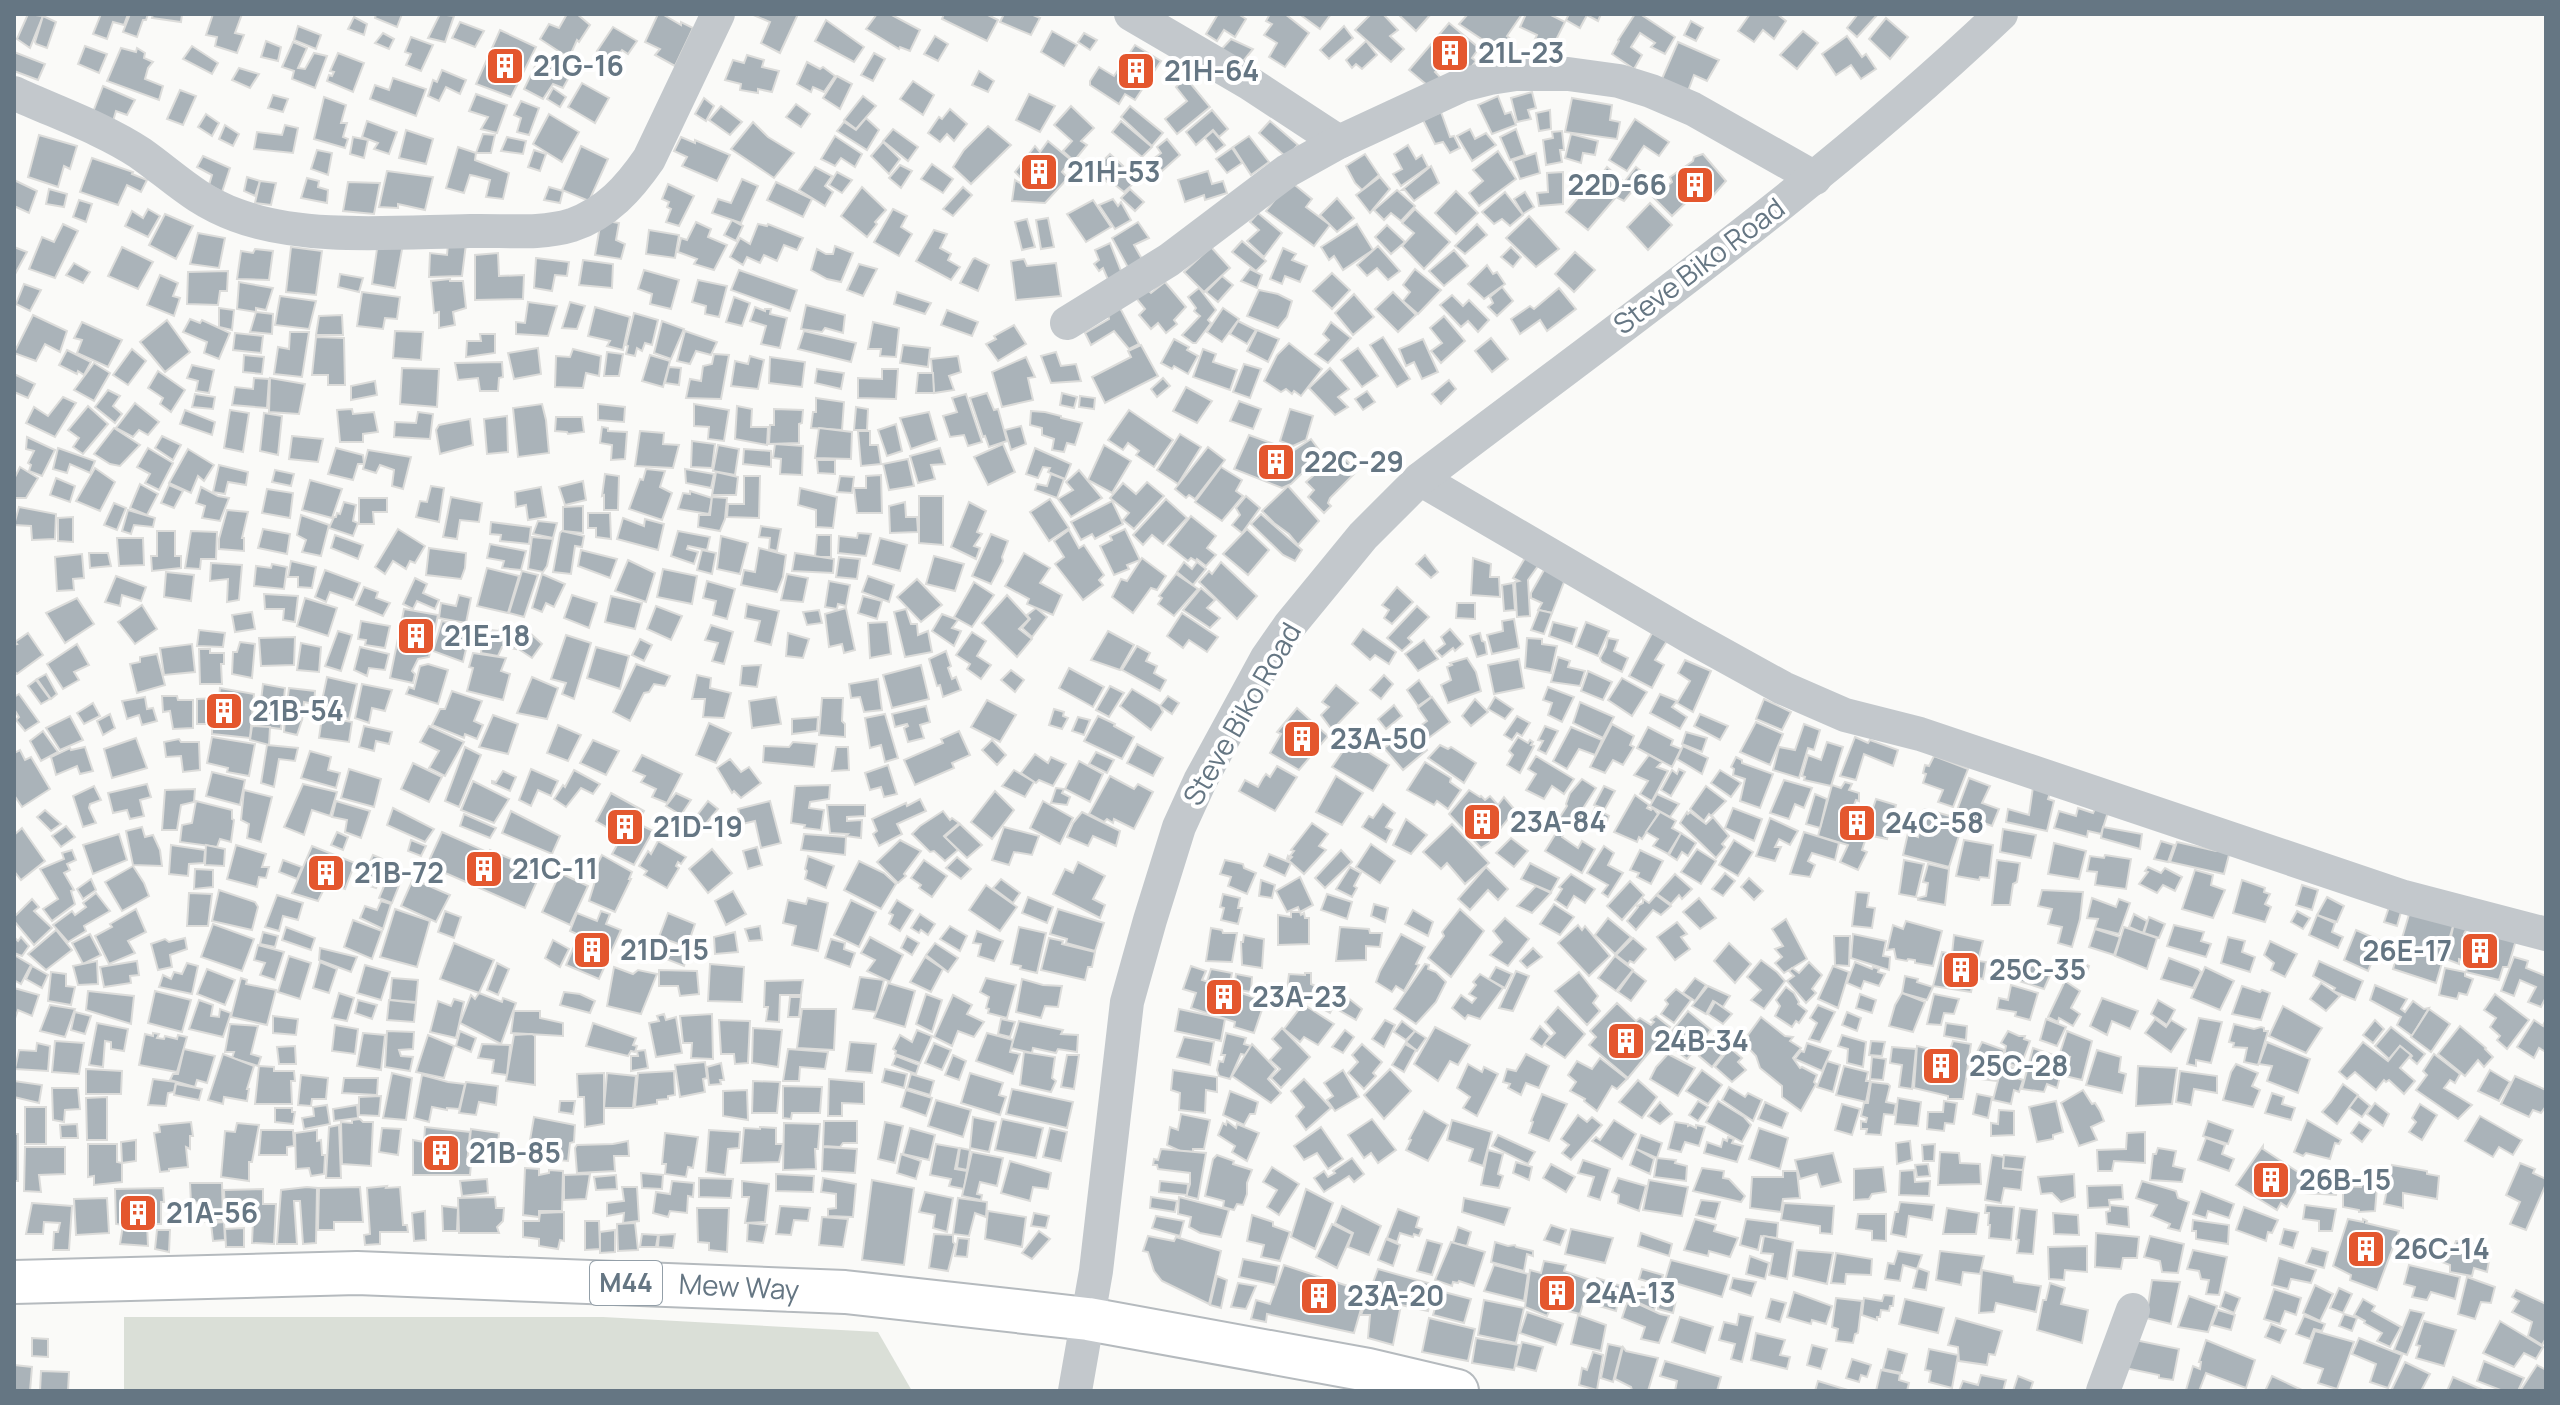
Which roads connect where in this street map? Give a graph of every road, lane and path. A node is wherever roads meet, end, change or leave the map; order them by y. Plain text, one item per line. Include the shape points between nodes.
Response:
1 (718, 14) edge
2 (1131, 14) edge
3 (2001, 14) edge
4 (14, 93) edge
5 (1339, 142) junction
6 (1815, 178) junction
7 (1067, 323) dead end
8 (1420, 479) junction
9 (2546, 934) edge
10 (14, 1282) edge
11 (2133, 1310) dead end
12 (1088, 1319) junction
13 (1075, 1391) edge
14 (1457, 1391) edge
15 (2103, 1391) edge

1 - 4 street via 649,159 627,189 587,219 550,230 367,232 257,222 198,198 115,139
2 - 5 street
3 - 6 street, Steve Biko Road
5 - 6 street via 1462,85 1516,74 1568,74 1651,91
5 - 7 street via 1287,171 1169,260
6 - 8 street, Steve Biko Road
8 - 9 street via 1687,635 1845,715 1935,739 2404,897
8 - 12 street, Steve Biko Road via 1363,536 1267,658 1179,827 1127,1002
10 - 12 main road, Mew Way / M44 via 382,1274 845,1292
11 - 15 street
12 - 13 street, Steve Biko Road
12 - 14 main road, Mew Way / M44

